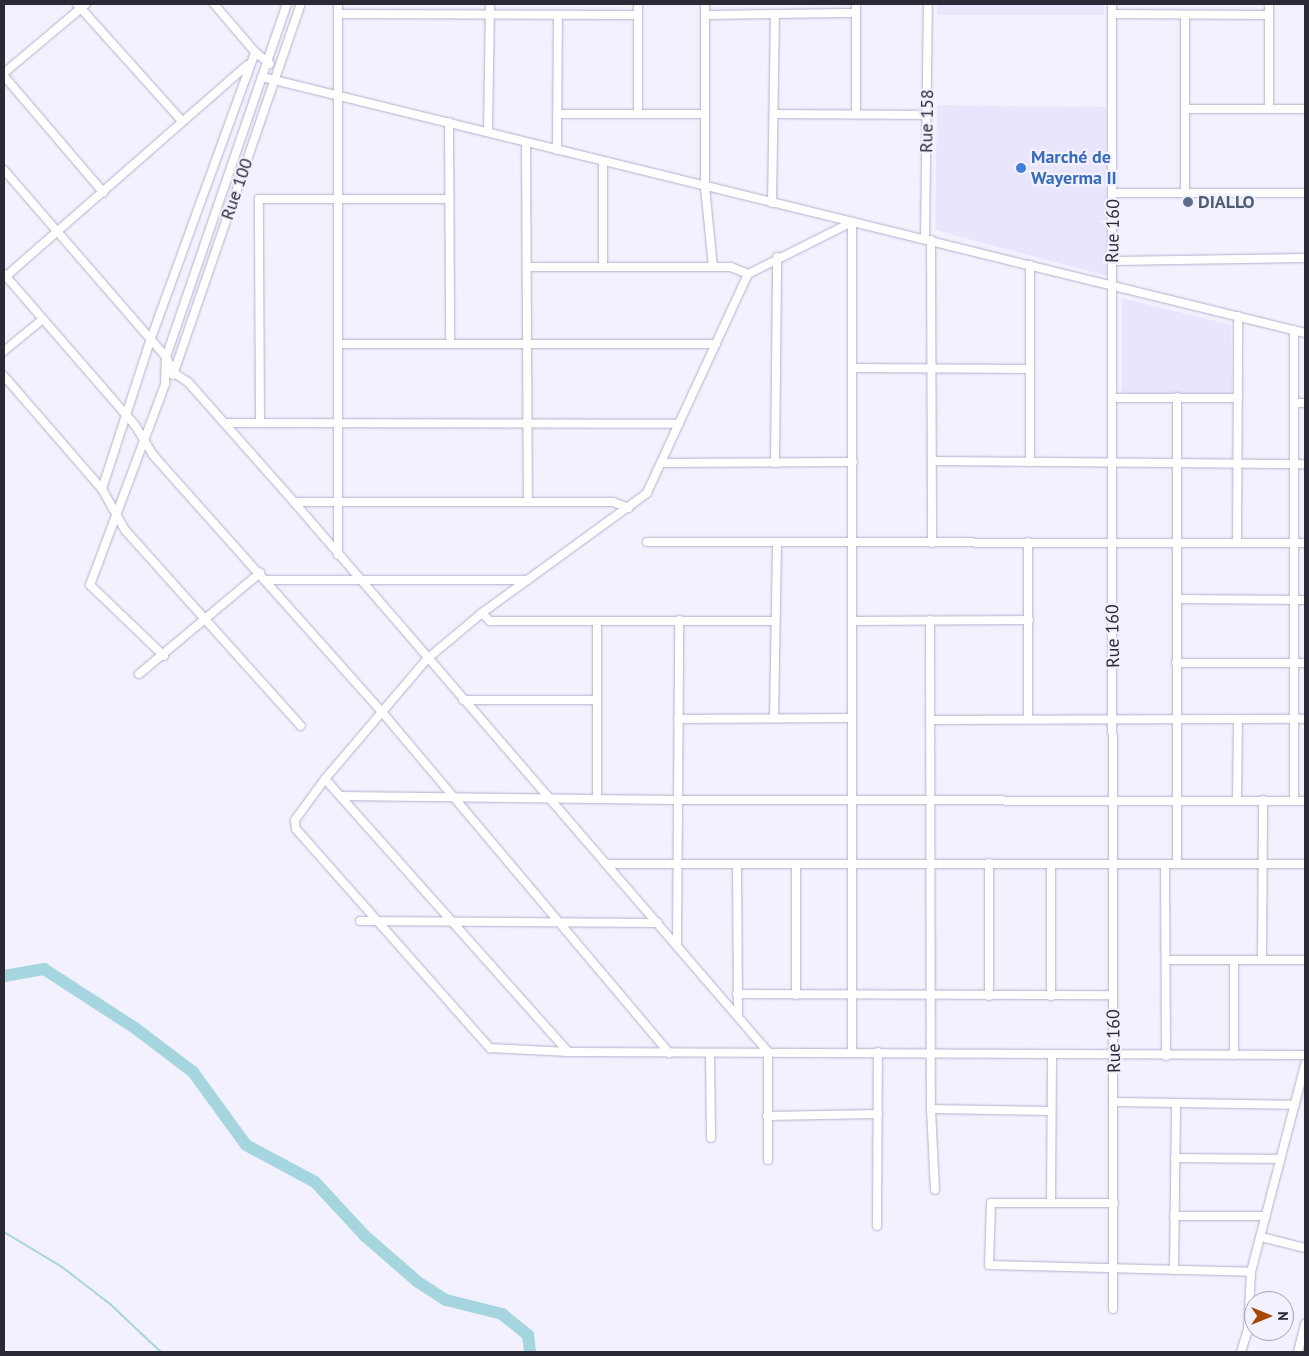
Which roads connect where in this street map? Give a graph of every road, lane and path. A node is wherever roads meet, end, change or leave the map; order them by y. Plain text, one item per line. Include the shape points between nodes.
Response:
1 (214, 4) edge
2 (287, 4) edge
3 (301, 4) edge
4 (338, 4) edge
5 (490, 4) edge
6 (638, 4) edge
7 (705, 4) edge
8 (856, 4) edge
9 (928, 4) edge
10 (1112, 4) edge
11 (1269, 4) edge
12 (81, 5) edge
13 (856, 13) junction
14 (339, 14) junction
15 (775, 14) junction
16 (1112, 14) junction
17 (490, 15) junction
18 (558, 15) junction
19 (638, 15) junction
20 (706, 15) junction
21 (1185, 15) junction
22 (1269, 15) junction
23 (255, 52) junction
24 (267, 63) junction
25 (248, 64) junction
26 (279, 66) junction
27 (4, 74) edge
28 (262, 77) junction
29 (274, 80) junction
30 (339, 96) junction
31 (1186, 109) junction
32 (1269, 109) junction
33 (1305, 109) edge
34 (856, 113) junction
35 (558, 114) junction
36 (638, 114) junction
37 (705, 114) junction
38 (774, 114) junction
39 (928, 115) junction
40 (182, 121) junction
41 (449, 122) junction
42 (488, 132) junction
43 (526, 143) junction
44 (557, 150) junction
45 (603, 162) junction
46 (4, 170) edge
47 (705, 187) junction
48 (103, 192) junction
49 (1185, 192) junction
50 (1305, 192) edge
51 (1114, 193) junction
52 (339, 198) junction
53 (449, 199) junction
54 (772, 203) junction
55 (852, 222) junction
56 (56, 232) junction
57 (928, 240) junction
58 (777, 257) junction
59 (1305, 258) edge
60 (1113, 261) junction
61 (1030, 265) junction
62 (603, 266) junction
63 (529, 267) junction
64 (713, 267) junction
65 (748, 274) junction
66 (4, 276) edge
67 (1112, 285) junction
68 (1238, 316) junction
69 (43, 319) junction
70 (1294, 330) junction
71 (1305, 333) edge
72 (150, 341) junction
73 (340, 344) junction
74 (450, 344) junction
75 (529, 344) junction
76 (716, 344) junction
77 (4, 351) edge
78 (166, 357) junction
79 (854, 368) junction
80 (932, 368) junction
81 (1030, 369) junction
82 (174, 374) junction
83 (4, 376) edge
84 (164, 384) junction
85 (1177, 397) junction
86 (1113, 398) junction
87 (1238, 398) junction
88 (1294, 403) junction
89 (1305, 403) edge
90 (128, 418) junction
91 (224, 422) junction
92 (260, 422) junction
93 (339, 422) junction
94 (528, 422) junction
95 (679, 424) junction
96 (144, 443) junction
97 (933, 461) junction
98 (853, 462) junction
99 (1030, 462) junction
100 (662, 463) junction
101 (1112, 463) junction
102 (775, 464) junction
103 (1177, 464) junction
104 (1237, 464) junction
105 (1294, 464) junction
106 (1305, 464) edge
107 (102, 490) junction
108 (294, 502) junction
109 (338, 502) junction
110 (528, 502) junction
111 (629, 508) junction
112 (118, 513) junction
113 (647, 542) dead end
114 (1028, 542) junction
115 (1112, 542) junction
116 (854, 543) junction
117 (932, 543) junction
118 (1176, 543) junction
119 (1294, 543) junction
120 (1305, 543) edge
121 (776, 544) junction
122 (1237, 544) junction
123 (338, 555) junction
124 (260, 573) junction
125 (266, 580) junction
126 (527, 580) junction
127 (360, 581) junction
128 (1177, 599) junction
129 (1294, 600) junction
130 (1305, 600) edge
131 (482, 613) junction
132 (207, 619) junction
133 (679, 620) junction
134 (930, 620) junction
135 (1028, 620) junction
136 (597, 621) junction
137 (775, 621) junction
138 (854, 621) junction
139 (164, 656) junction
140 (427, 660) junction
141 (1176, 663) junction
142 (1294, 663) junction
143 (1305, 663) edge
144 (139, 674) dead end
145 (463, 700) junction
146 (597, 700) junction
147 (382, 712) junction
148 (774, 718) junction
149 (852, 718) junction
150 (678, 719) junction
151 (1028, 719) junction
152 (1176, 719) junction
153 (1293, 719) junction
154 (1305, 719) edge
155 (931, 720) junction
156 (1114, 720) junction
157 (1238, 720) junction
158 (301, 726) dead end
159 (325, 779) junction
160 (341, 796) junction
161 (455, 797) junction
162 (597, 799) junction
163 (932, 799) junction
164 (550, 800) junction
165 (678, 800) junction
166 (853, 800) junction
167 (1176, 800) junction
168 (1237, 800) junction
169 (1263, 800) junction
170 (1113, 801) junction
171 (1294, 801) junction
172 (1305, 801) edge
173 (852, 862) junction
174 (989, 863) junction
175 (1113, 863) junction
176 (606, 864) junction
177 (677, 864) junction
178 (737, 864) junction
179 (796, 864) junction
180 (931, 864) junction
181 (1051, 864) junction
182 (1165, 864) junction
183 (1177, 864) junction
184 (1263, 864) junction
185 (1305, 864) edge
186 (360, 921) dead end
187 (378, 921) junction
188 (453, 922) junction
189 (563, 923) junction
190 (658, 923) junction
191 (677, 946) junction
192 (1262, 959) junction
193 (1166, 960) junction
194 (1234, 960) junction
195 (1305, 960) edge
196 (737, 994) junction
197 (796, 995) junction
198 (1113, 995) junction
199 (853, 996) junction
200 (931, 996) junction
201 (989, 996) junction
202 (1051, 996) junction
203 (738, 1014) junction
204 (568, 1052) junction
205 (768, 1052) junction
206 (852, 1052) junction
207 (878, 1052) junction
208 (669, 1053) junction
209 (710, 1053) junction
210 (932, 1054) junction
211 (1234, 1055) junction
212 (1305, 1055) edge
213 (1052, 1056) junction
214 (1114, 1056) junction
215 (1166, 1056) junction
216 (1305, 1064) edge
217 (1305, 1101) edge
218 (1114, 1102) junction
219 (1295, 1102) junction
220 (1176, 1103) junction
221 (931, 1109) junction
222 (1051, 1111) junction
223 (878, 1114) junction
224 (767, 1116) junction
225 (711, 1138) dead end
226 (1175, 1158) junction
227 (1280, 1159) junction
228 (768, 1160) dead end
229 (935, 1190) dead end
230 (1051, 1202) junction
231 (1114, 1202) junction
232 (1174, 1216) junction
233 (1266, 1216) junction
234 (877, 1226) dead end
235 (1260, 1237) junction
236 (1305, 1248) edge
237 (1113, 1269) junction
238 (1174, 1270) junction
239 (1252, 1272) junction
240 (1113, 1309) dead end
241 (1305, 1324) edge
242 (1242, 1352) edge
243 (1298, 1352) edge

1 - 23 street
2 - 24 street
3 - 26 street, Rue 100
4 - 14 street
5 - 17 street
6 - 19 street
7 - 20 street
8 - 13 street
9 - 39 street, Rue 158
10 - 16 street, Rue 160
11 - 22 street
12 - 27 street
12 - 40 street
13 - 15 street
13 - 34 street
14 - 17 street
14 - 30 street
15 - 20 street
15 - 38 street
16 - 21 street
16 - 51 street, Rue 160
17 - 18 street
17 - 42 street
18 - 19 street
18 - 35 street
19 - 36 street
20 - 37 street
21 - 22 street
21 - 31 street
22 - 32 street
23 - 24 street
23 - 25 street
24 - 26 street
24 - 28 street
25 - 40 street
25 - 72 street
26 - 29 street, Rue 100
27 - 48 street
28 - 29 street
28 - 78 street
29 - 30 street
29 - 82 street, Rue 100
30 - 41 street
30 - 52 street
31 - 32 street
31 - 49 street
32 - 33 street
34 - 38 street
34 - 39 street
35 - 36 street
35 - 44 street
36 - 37 street
37 - 47 street
38 - 54 street
39 - 57 street, Rue 158
40 - 48 street
41 - 42 street
41 - 53 street
42 - 43 street
43 - 44 street
43 - 63 street
44 - 45 street
45 - 47 street
45 - 62 street
46 - 56 street
47 - 54 street
47 - 64 street
48 - 56 street
49 - 50 street
49 - 51 street
51 - 60 street, Rue 160
52 - 53 street
52 - 73 street
52 - 92 street via 258,199
53 - 74 street
54 - 55 street
55 - 57 street
55 - 58 street
55 - 79 street
56 - 66 street
56 - 72 street
57 - 61 street
57 - 80 street, Rue 158
58 - 65 street
58 - 102 street
59 - 60 street
60 - 67 street, Rue 160
61 - 67 street
61 - 81 street
62 - 63 street
62 - 64 street
63 - 75 street
64 - 65 street via 731,267
65 - 76 street
66 - 69 street
67 - 68 street
67 - 86 street, Rue 160
68 - 70 street
68 - 87 street
69 - 77 street
69 - 90 street
70 - 71 street
70 - 88 street
72 - 78 street
72 - 90 street
73 - 74 street
73 - 93 street
74 - 75 street
75 - 76 street
75 - 94 street
76 - 95 street
78 - 82 street
78 - 84 street
79 - 80 street
79 - 98 street
80 - 81 street
80 - 97 street, Rue 158
81 - 99 street
82 - 84 street
82 - 91 street via 188,382
83 - 107 street
84 - 96 street
85 - 86 street
85 - 87 street
85 - 103 street
86 - 101 street, Rue 160
87 - 104 street
88 - 89 street
88 - 105 street
90 - 96 street
90 - 107 street
91 - 92 street
91 - 108 street
92 - 93 street
93 - 94 street
93 - 109 street
94 - 95 street
94 - 110 street
95 - 100 street
96 - 112 street
96 - 124 street
97 - 99 street
97 - 117 street, Rue 158
98 - 102 street
98 - 116 street
99 - 101 street
100 - 102 street
100 - 111 street via 647,493
101 - 103 street
101 - 115 street, Rue 160
103 - 104 street
103 - 118 street
104 - 105 street
104 - 122 street
105 - 106 street
105 - 119 street
107 - 112 street
108 - 109 street
108 - 123 street
109 - 110 street
109 - 123 street
110 - 111 street via 614,502
111 - 126 street
112 - 132 street via 124,530
112 - 139 street via 90,585
113 - 121 street
114 - 115 street
114 - 117 street
114 - 135 street
115 - 118 street
115 - 156 street, Rue 160
116 - 117 street
116 - 121 street
116 - 138 street
118 - 122 street
118 - 128 street
119 - 120 street
119 - 122 street
119 - 129 street
121 - 137 street
123 - 127 street
124 - 125 street
124 - 132 street
125 - 127 street
125 - 147 street
126 - 127 street
126 - 131 street
127 - 140 street
128 - 129 street
128 - 141 street
129 - 130 street
129 - 142 street
131 - 136 street via 490,621
131 - 140 street
132 - 139 street
132 - 158 street
133 - 136 street
133 - 137 street
133 - 150 street
134 - 135 street
134 - 138 street
134 - 155 street
135 - 151 street
136 - 146 street
137 - 148 street
138 - 149 street
139 - 144 street
140 - 145 street
140 - 147 street
141 - 142 street
141 - 152 street
142 - 143 street
142 - 153 street
145 - 146 street
145 - 164 street
146 - 162 street
147 - 159 street
147 - 161 street
148 - 149 street
148 - 150 street
149 - 166 street
150 - 165 street
151 - 155 street
151 - 156 street
152 - 156 street
152 - 157 street
152 - 167 street
153 - 154 street
153 - 157 street
153 - 171 street
155 - 163 street
156 - 170 street, Rue 160
157 - 168 street
159 - 160 street
159 - 187 street via 294,825
160 - 161 street
160 - 188 street
161 - 164 street
161 - 189 street
162 - 164 street
162 - 165 street
163 - 166 street
163 - 170 street
163 - 180 street
164 - 176 street
165 - 166 street
165 - 177 street
166 - 173 street
167 - 168 street
167 - 170 street
167 - 183 street
168 - 169 street
169 - 171 street
169 - 184 street
170 - 175 street, Rue 160
171 - 172 street
173 - 179 street
173 - 180 street
173 - 199 street
174 - 180 street
174 - 181 street
174 - 201 street
175 - 181 street
175 - 182 street
175 - 198 street, Rue 160
176 - 177 street
176 - 190 street
177 - 178 street
177 - 191 street
178 - 179 street
178 - 196 street
179 - 197 street
180 - 200 street
181 - 202 street
182 - 183 street
182 - 193 street
183 - 184 street
184 - 185 street
184 - 192 street
186 - 187 street
187 - 188 street
187 - 204 street via 490,1048
188 - 189 street
188 - 204 street
189 - 190 street
189 - 208 street
190 - 191 street
191 - 203 street
192 - 194 street
192 - 195 street
193 - 194 street
193 - 215 street
194 - 211 street
196 - 197 street
196 - 203 street
197 - 199 street
198 - 202 street
198 - 214 street, Rue 160
199 - 200 street
199 - 206 street
200 - 201 street
200 - 210 street
201 - 202 street
203 - 205 street
204 - 208 street
205 - 206 street
205 - 209 street
205 - 224 street
206 - 207 street
207 - 210 street
207 - 223 street
208 - 209 street
209 - 225 street
210 - 213 street
210 - 221 street
211 - 212 street
211 - 215 street
213 - 214 street
213 - 222 street
214 - 215 street
214 - 218 street, Rue 160
216 - 219 street
217 - 219 street
218 - 220 street
218 - 231 street, Rue 160
219 - 220 street
219 - 227 street
220 - 226 street
221 - 222 street
221 - 229 street
222 - 230 street
223 - 224 street
223 - 234 street
224 - 228 street
226 - 227 street
226 - 232 street
227 - 233 street
230 - 231 street
230 - 237 street via 991,1202 989,1265
231 - 237 street, Rue 160
232 - 233 street
232 - 238 street
233 - 235 street
235 - 236 street
235 - 239 street
237 - 238 street
237 - 240 street, Rue 160
238 - 239 street
239 - 242 street via 1248,1329
241 - 243 street

